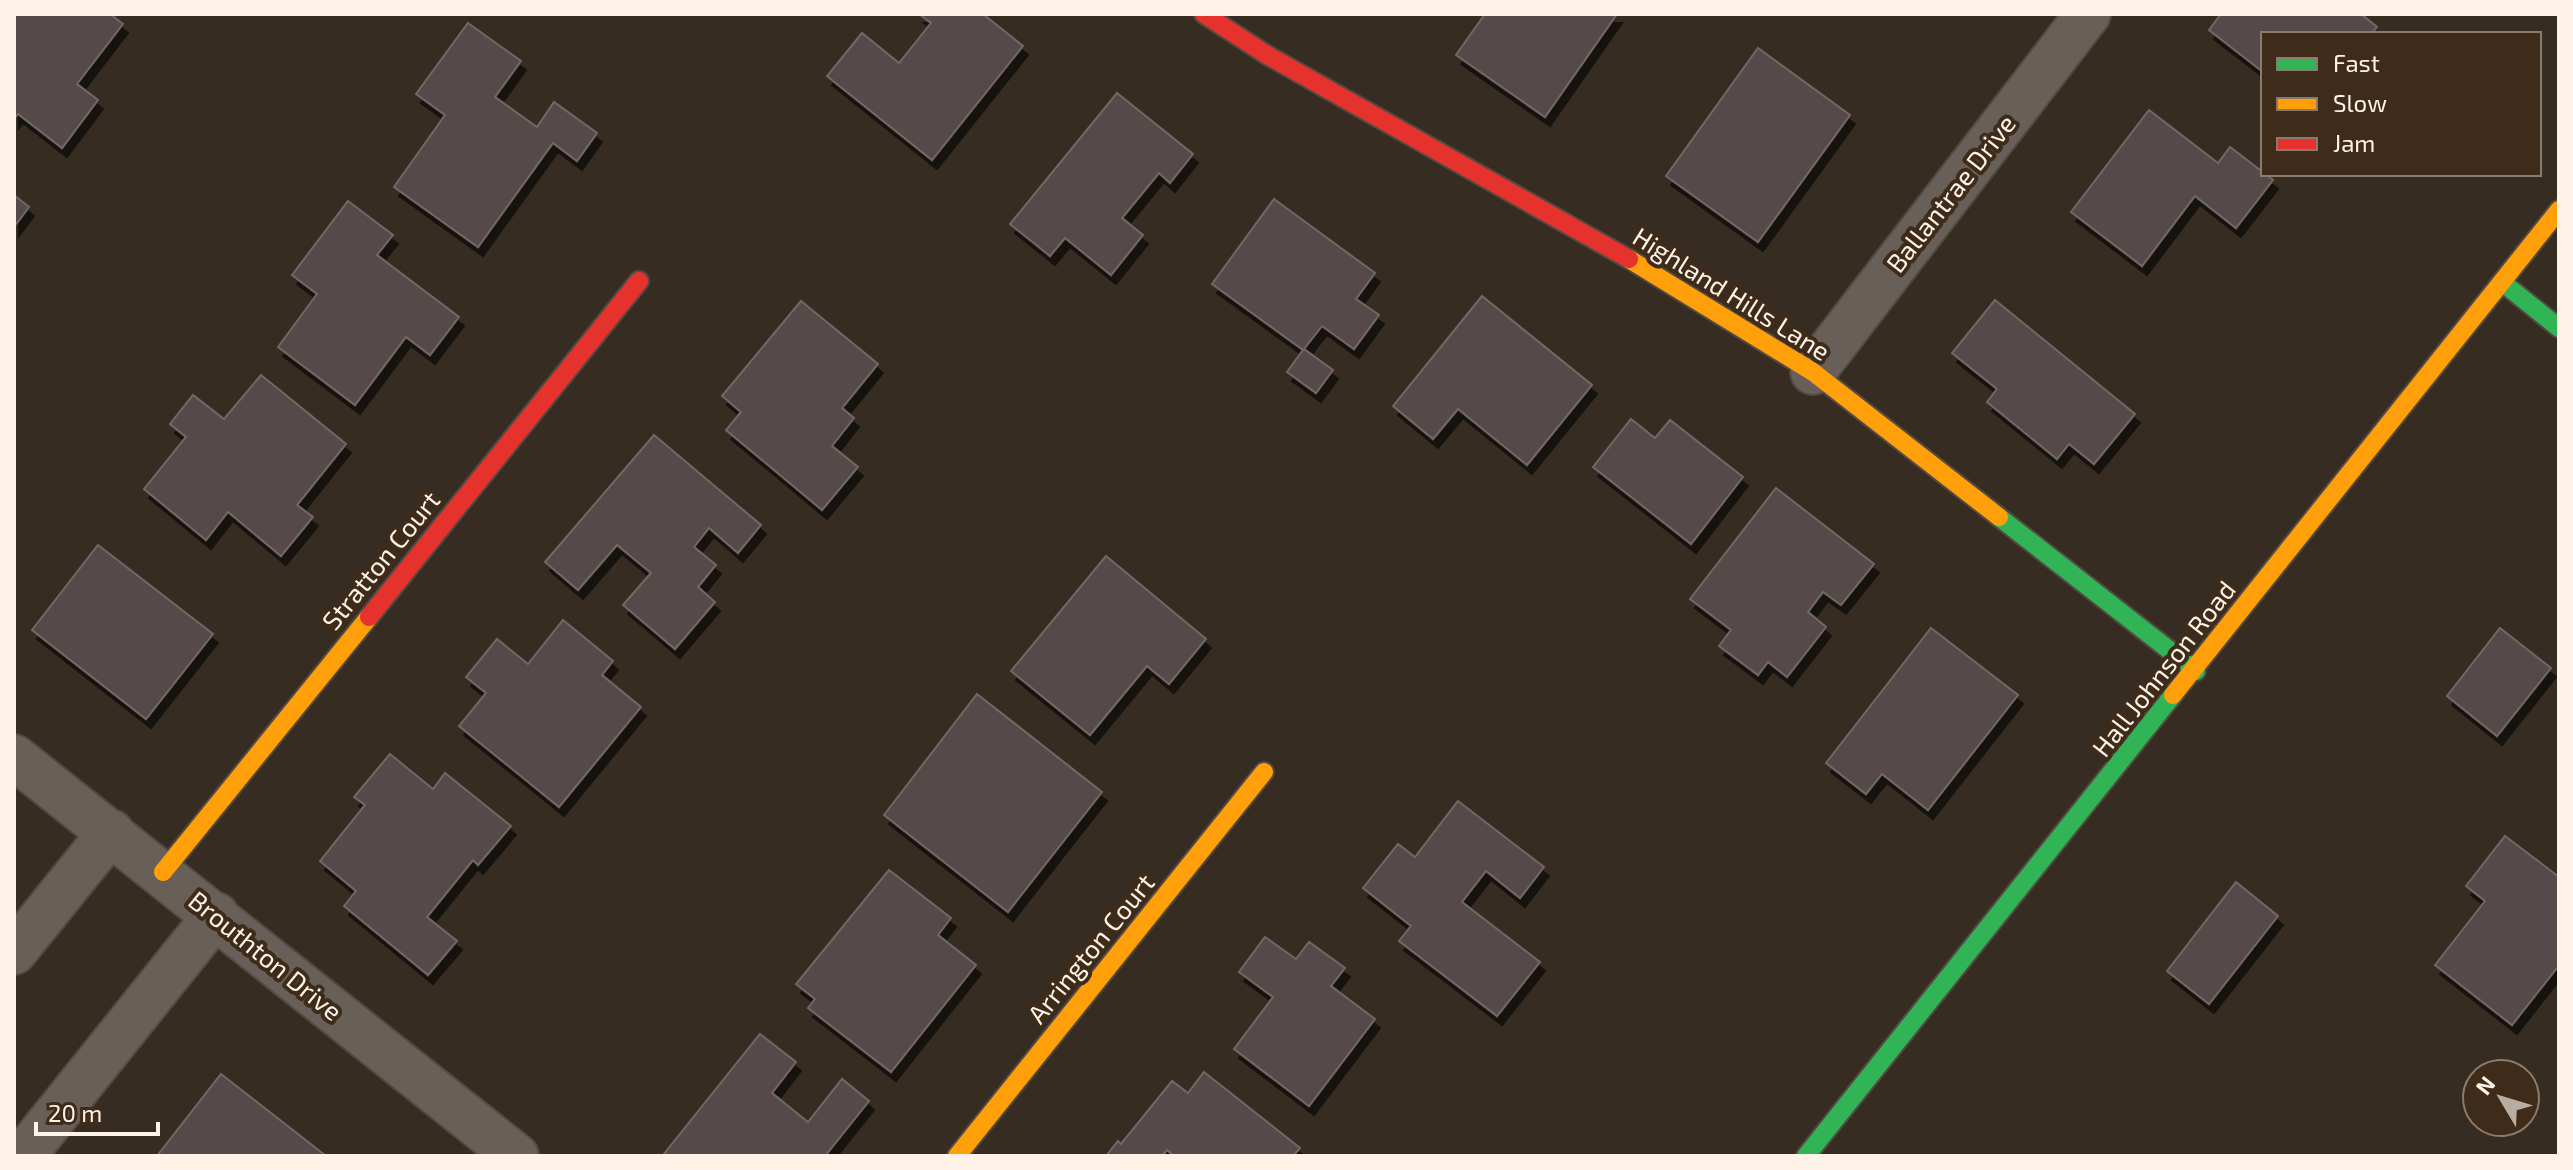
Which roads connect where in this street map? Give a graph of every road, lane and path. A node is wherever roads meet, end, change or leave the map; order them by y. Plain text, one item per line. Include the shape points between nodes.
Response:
1 (1204, 14) edge
2 (2088, 14) edge
3 (2559, 210) edge
4 (639, 281) dead end
5 (2502, 282) junction
6 (2559, 328) edge
7 (1813, 372) junction
8 (2196, 671) junction
9 (14, 757) edge
10 (1264, 772) dead end
11 (111, 832) junction
12 (163, 872) junction
13 (216, 915) junction
14 (14, 952) edge
15 (23, 1156) edge
16 (516, 1156) edge
17 (957, 1156) edge
18 (1806, 1156) edge

1 - 7 street, Highland Hills Lane via 1267,55 1667,280
2 - 7 street, Ballantrae Drive
3 - 5 street, Hall Johnson Road
4 - 12 street, Stratton Court
5 - 6 street
5 - 8 street, Hall Johnson Road
7 - 8 street, Highland Hills Lane
8 - 18 street, Hall Johnson Road
9 - 11 street, Brouthton Drive
10 - 17 street, Arrington Court
11 - 12 street, Brouthton Drive
11 - 14 street
12 - 13 street, Brouthton Drive
13 - 15 street
13 - 16 street, Brouthton Drive

